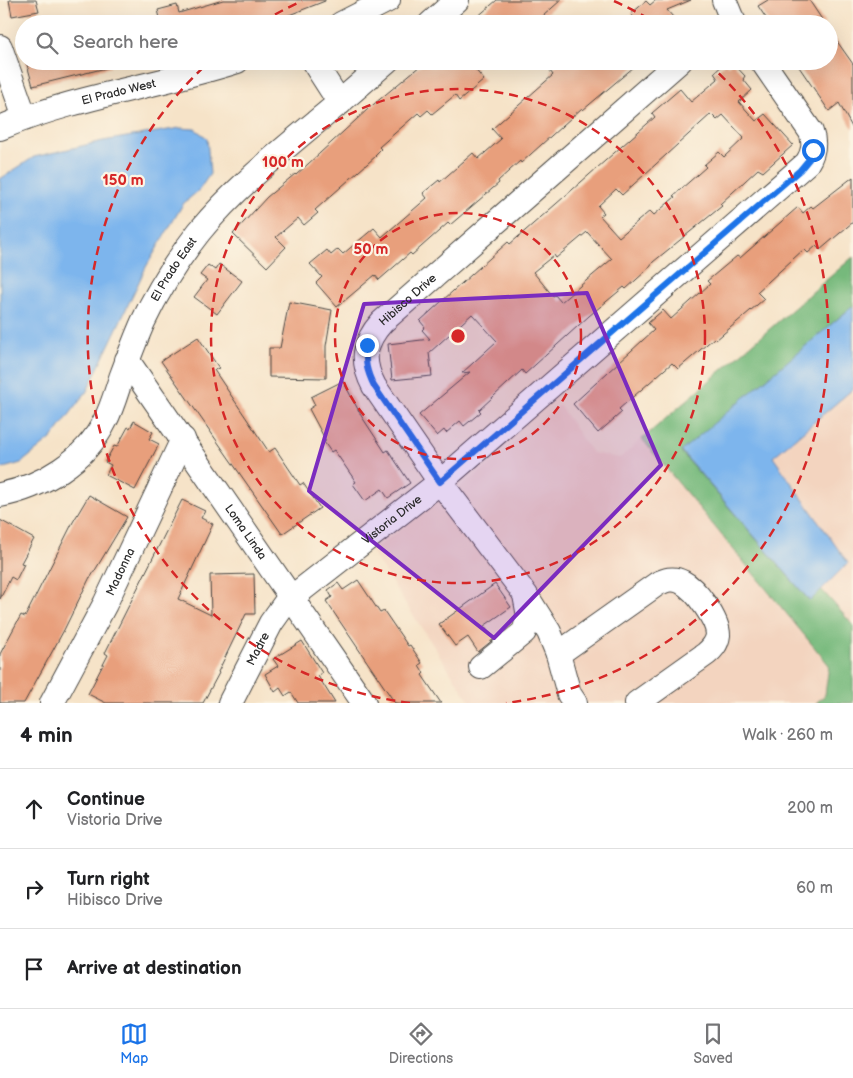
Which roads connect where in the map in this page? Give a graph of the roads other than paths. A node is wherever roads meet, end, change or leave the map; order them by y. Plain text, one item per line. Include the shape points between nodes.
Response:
1 (388, 0) edge
2 (457, 0) edge
3 (359, 15) edge
4 (440, 15) edge
5 (0, 47) edge
6 (202, 70) edge
7 (319, 70) edge
8 (377, 70) edge
9 (670, 70) edge
10 (768, 70) edge
11 (340, 103) junction
12 (25, 118) junction
13 (0, 128) edge
14 (127, 360) junction
15 (183, 439) junction
16 (440, 482) junction
17 (0, 495) edge
18 (525, 594) junction
19 (291, 597) junction
20 (558, 654) junction
21 (481, 667) dead end
22 (52, 703) edge
23 (230, 703) edge
24 (364, 703) edge
25 (575, 703) edge
26 (637, 703) edge

1 - 3 street
2 - 4 street
5 - 12 street
6 - 12 street, El Prado West
7 - 11 street
8 - 11 street, El Prado East
9 - 16 street, Hibisco Drive via 382,322 371,336 365,360 370,378
10 - 16 street, Vistoria Drive via 811,132 814,145 807,162
11 - 14 street, El Prado East via 262,168 200,232 162,286
12 - 13 street, El Prado West
14 - 15 street, Loma Linda
14 - 17 street, El Prado East via 106,420 89,444 49,477
15 - 19 street, Loma Linda
15 - 22 street, Madonna via 105,604
16 - 18 street, Hibisco Drive
16 - 19 street, Vistoria Drive
18 - 20 street, Hibisco Drive via 549,632
18 - 21 street via 529,616 524,632
19 - 23 street, Madre via 276,614
19 - 24 street, Loma Linda
20 - 25 street, Hibisco Drive via 569,694
20 - 26 street via 656,584 667,579 681,581 694,590 706,606 718,635 715,646

